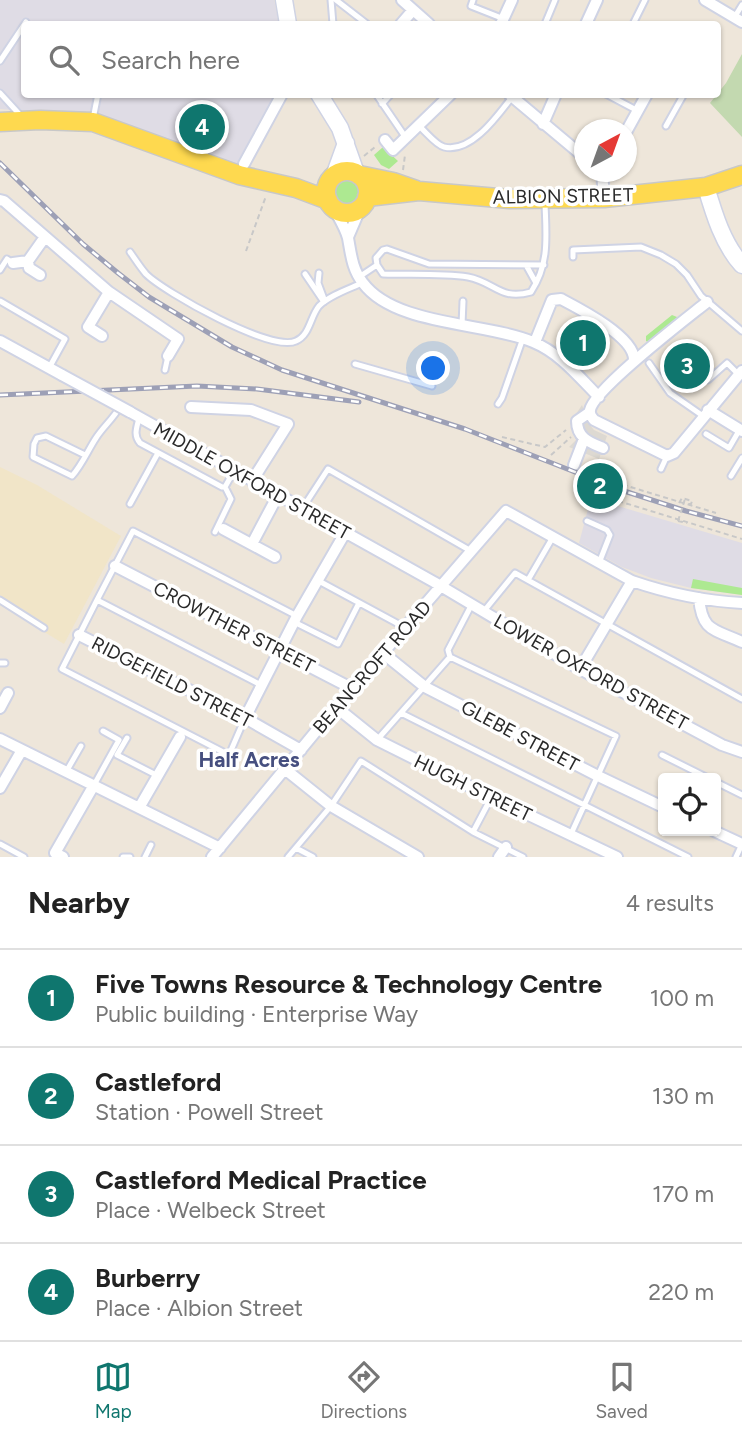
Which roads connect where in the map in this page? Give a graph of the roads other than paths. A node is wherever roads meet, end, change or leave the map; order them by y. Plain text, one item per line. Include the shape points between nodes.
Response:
1 (284, 0) edge
2 (331, 0) edge
3 (336, 0) edge
4 (473, 0) edge
5 (512, 0) edge
6 (555, 0) edge
7 (597, 0) edge
8 (645, 0) edge
9 (705, 0) edge
10 (404, 1) edge
11 (742, 5) edge
12 (413, 10) junction
13 (738, 20) edge
14 (288, 21) edge
15 (333, 21) edge
16 (363, 21) edge
17 (404, 21) edge
18 (426, 21) edge
19 (501, 21) edge
20 (503, 21) edge
21 (546, 21) edge
22 (587, 21) edge
23 (634, 21) edge
24 (21, 30) edge
25 (0, 61) edge
26 (0, 93) edge
27 (97, 98) edge
28 (280, 98) edge
29 (321, 98) edge
30 (378, 98) edge
31 (387, 98) edge
32 (445, 98) edge
33 (509, 98) edge
34 (512, 98) edge
35 (554, 98) edge
36 (614, 98) edge
37 (645, 98) edge
38 (682, 98) edge
39 (382, 104) junction
40 (638, 111) junction
41 (633, 119) edge
42 (25, 121) junction
43 (0, 122) edge
44 (93, 122) junction
45 (543, 124) junction
46 (419, 126) junction
47 (666, 126) dead end
48 (407, 139) junction
49 (384, 140) road end
50 (346, 143) junction
51 (574, 149) edge
52 (244, 164) dead end
53 (357, 174) junction
54 (742, 175) edge
55 (332, 178) junction
56 (604, 182) edge
57 (706, 187) junction
58 (296, 188) junction
59 (419, 191) junction
60 (604, 198) junction
61 (0, 200) edge
62 (545, 200) junction
63 (364, 203) junction
64 (331, 204) junction
65 (45, 237) junction
66 (348, 237) junction
67 (130, 252) dead end
68 (573, 257) dead end
69 (28, 261) junction
70 (13, 263) joint
71 (377, 265) junction
72 (526, 265) junction
73 (544, 265) junction
74 (742, 265) edge
75 (0, 270) edge
76 (305, 274) dead end
77 (319, 274) dead end
78 (40, 275) dead end
79 (360, 280) junction
80 (536, 284) junction
81 (108, 292) junction
82 (0, 301) edge
83 (463, 301) dead end
84 (324, 302) junction
85 (707, 302) junction
86 (462, 325) junction
87 (742, 331) edge
88 (102, 336) dead end
89 (523, 338) junction
90 (0, 341) edge
91 (535, 342) junction
92 (168, 356) joint
93 (634, 359) junction
94 (649, 363) dead end
95 (355, 364) dead end
96 (49, 368) junction
97 (165, 370) dead end
98 (740, 373) edge
99 (708, 380) dead end
100 (432, 386) dead end
101 (599, 397) junction
102 (498, 404) dead end
103 (191, 407) dead end
104 (590, 410) junction
105 (130, 412) junction
106 (706, 413) junction
107 (741, 430) edge
108 (579, 432) junction
109 (706, 434) dead end
110 (603, 448) dead end
111 (158, 453) junction
112 (85, 455) junction
113 (667, 456) junction
114 (742, 458) edge
115 (573, 465) road end
116 (661, 468) dead end
117 (234, 471) junction
118 (731, 476) dead end
119 (253, 481) junction
120 (225, 487) junction
121 (278, 495) junction
122 (130, 504) dead end
123 (302, 509) junction
124 (587, 521) dead end
125 (219, 530) joint
126 (345, 533) junction
127 (553, 537) junction
128 (252, 544) junction
129 (471, 551) junction
130 (275, 557) dead end
131 (599, 563) junction
132 (115, 566) junction
133 (317, 580) junction
134 (528, 580) junction
135 (632, 581) junction
136 (442, 586) junction
137 (699, 598) junction
138 (0, 600) edge
139 (97, 600) junction
140 (359, 603) junction
141 (742, 603) edge
142 (472, 604) junction
143 (484, 611) junction
144 (295, 618) junction
145 (607, 624) junction
146 (405, 627) junction
147 (44, 628) dead end
148 (79, 635) junction
149 (742, 642) edge
150 (279, 650) junction
151 (383, 653) junction
152 (450, 657) junction
153 (580, 669) junction
154 (261, 685) junction
155 (425, 687) junction
156 (353, 689) junction
157 (8, 693) dead end
158 (741, 697) edge
159 (0, 708) edge
160 (336, 708) junction
161 (401, 713) junction
162 (245, 718) junction
163 (103, 731) dead end
164 (180, 737) dead end
165 (127, 738) dead end
166 (0, 739) edge
167 (377, 740) junction
168 (81, 746) dead end
169 (22, 750) junction
170 (301, 750) junction
171 (742, 752) edge
172 (662, 755) dead end
173 (286, 770) junction
174 (66, 772) junction
175 (698, 773) edge
176 (596, 775) junction
177 (158, 776) junction
178 (721, 784) edge
179 (93, 785) junction
180 (0, 788) edge
181 (742, 795) edge
182 (491, 797) junction
183 (658, 805) edge
184 (331, 806) junction
185 (583, 806) junction
186 (139, 808) junction
187 (473, 832) junction
188 (721, 834) edge
189 (571, 835) junction
190 (742, 844) edge
191 (0, 845) edge
192 (151, 845) dead end
193 (506, 847) junction
194 (220, 848) junction
195 (296, 848) junction
196 (604, 854) edge
197 (24, 857) edge
198 (63, 857) edge
199 (123, 857) edge
200 (130, 857) edge
201 (145, 857) edge
202 (212, 857) edge
203 (288, 857) edge
204 (313, 857) edge
205 (418, 857) edge
206 (499, 857) edge
207 (523, 857) edge
208 (617, 857) edge
209 (688, 857) edge
210 (736, 857) edge

1 - 14 street
2 - 15 lane
3 - 16 lane
4 - 19 lane via 471,6
5 - 20 street
6 - 21 lane
7 - 22 street
8 - 23 lane
9 - 13 street
10 - 12 street
11 - 13 lane
12 - 17 street
12 - 18 street
24 - 25 lane
26 - 42 lane
27 - 44 lane
28 - 52 street
29 - 50 street
30 - 39 lane
31 - 39 lane
32 - 46 street
33 - 46 lane via 492,123 454,148 442,147
34 - 45 street
35 - 45 street
36 - 40 lane
37 - 40 street
38 - 47 lane
39 - 48 lane
40 - 41 street
42 - 43 main road
42 - 44 main road
44 - 58 main road via 239,175
45 - 51 street
46 - 48 street
48 - 49 street via 393,150
50 - 53 street
50 - 55 street
53 - 55 main road via 344,172
53 - 59 main road, ALBION STREET
53 - 63 main road via 366,182
54 - 57 main road, ALBION STREET
55 - 58 main road
55 - 64 main road via 327,186
56 - 60 street
57 - 60 main road, ALBION STREET
57 - 74 street via 715,217
58 - 64 main road
59 - 62 main road, ALBION STREET
59 - 63 main road, ALBION STREET
60 - 62 main road, ALBION STREET
61 - 65 street
62 - 73 lane
63 - 64 main road via 344,213
63 - 66 street
64 - 66 street
65 - 69 street
65 - 81 street
66 - 79 street
67 - 84 lane via 146,275 233,326 271,342 298,341
68 - 85 lane via 573,250 641,247 676,264
69 - 70 street
69 - 78 street via 29,268
70 - 75 lane via 7,259
71 - 72 lane via 379,253 387,249 429,264
71 - 79 lane
71 - 80 lane via 383,274 468,277 508,295 531,292
72 - 73 lane
72 - 80 lane
73 - 80 lane
76 - 84 lane
77 - 84 lane
79 - 84 lane
79 - 86 street via 406,312
81 - 88 street via 85,329
81 - 92 street via 183,342
82 - 96 lane via 65,339
83 - 86 lane
85 - 87 lane
85 - 93 street
86 - 89 street
89 - 91 street
89 - 102 lane
90 - 96 street, MIDDLE OXFORD STREET
91 - 93 street via 552,300 561,299 617,334
91 - 101 street via 566,364
92 - 97 lane
93 - 101 street
94 - 106 lane via 670,393
95 - 100 lane
96 - 105 street, MIDDLE OXFORD STREET, bridge
98 - 99 lane via 727,363
98 - 106 street
101 - 104 street
103 - 119 street via 251,411 288,424
104 - 108 street via 580,417
104 - 113 street via 594,420
105 - 111 lane via 136,439
105 - 112 lane via 98,434
105 - 117 street, MIDDLE OXFORD STREET
106 - 107 street
106 - 113 street
107 - 109 lane via 729,447
108 - 110 street
108 - 115 street
111 - 120 lane
111 - 122 lane
112 - 112 lane via 72,476 33,457 34,443 46,436
113 - 116 lane
114 - 118 lane
117 - 119 street, MIDDLE OXFORD STREET
117 - 120 lane
119 - 121 street, MIDDLE OXFORD STREET
120 - 125 lane via 231,499
121 - 123 street, MIDDLE OXFORD STREET
121 - 128 street
123 - 126 street, MIDDLE OXFORD STREET
123 - 129 lane via 328,469
124 - 131 lane via 610,535
125 - 128 street
126 - 133 street
126 - 136 street, MIDDLE OXFORD STREET
127 - 129 street, BEANCROFT ROAD via 506,511
127 - 131 street
127 - 134 lane
128 - 130 street
129 - 136 street, BEANCROFT ROAD
131 - 135 street
132 - 139 lane
132 - 144 lane via 134,531
132 - 150 street, CROWTHER STREET
133 - 140 lane
133 - 144 street
134 - 143 lane via 515,573
134 - 145 lane
135 - 137 street
135 - 145 street
136 - 142 street, LOWER OXFORD STREET
136 - 146 street, BEANCROFT ROAD
137 - 141 street
137 - 149 street via 704,622
138 - 147 lane
139 - 148 lane
139 - 154 lane
140 - 144 lane via 338,644
140 - 146 lane
142 - 143 street, LOWER OXFORD STREET
142 - 152 lane via 447,650
143 - 153 street, LOWER OXFORD STREET
144 - 150 street
145 - 153 street
145 - 158 lane
146 - 151 street, BEANCROFT ROAD
148 - 162 street, RIDGEFIELD STREET
148 - 162 lane via 62,669 229,755
150 - 154 street
150 - 156 street, CROWTHER STREET
151 - 155 street, GLEBE STREET
151 - 156 street, BEANCROFT ROAD
152 - 155 lane
152 - 176 lane via 616,736
153 - 171 street, LOWER OXFORD STREET
154 - 162 street
155 - 161 lane
155 - 176 street, GLEBE STREET
156 - 160 street, BEANCROFT ROAD
157 - 159 street
160 - 167 street, HUGH STREET
160 - 170 street, BEANCROFT ROAD
161 - 167 lane
161 - 185 lane
162 - 170 street, RIDGEFIELD STREET
163 - 179 lane via 119,740
164 - 177 street
165 - 177 lane via 117,755
166 - 169 street
167 - 182 street, HUGH STREET
168 - 174 lane
169 - 174 street
169 - 180 street
170 - 173 street, BEANCROFT ROAD
172 - 175 lane
173 - 184 street
173 - 194 street, BEANCROFT ROAD
174 - 179 street
176 - 183 street, GLEBE STREET
176 - 185 lane
177 - 186 street
178 - 181 lane
179 - 186 street
179 - 198 street via 55,853
182 - 187 lane
182 - 189 street, HUGH STREET
184 - 187 lane via 361,761
184 - 195 lane
184 - 205 street
185 - 189 lane
185 - 209 lane
186 - 194 street
187 - 193 lane
188 - 190 street
189 - 196 street, HUGH STREET
190 - 210 lane
191 - 197 lane
192 - 201 lane
193 - 206 street
193 - 207 lane
194 - 202 street, BEANCROFT ROAD
195 - 203 lane
195 - 204 lane
196 - 208 street, HUGH STREET
199 - 200 lane

